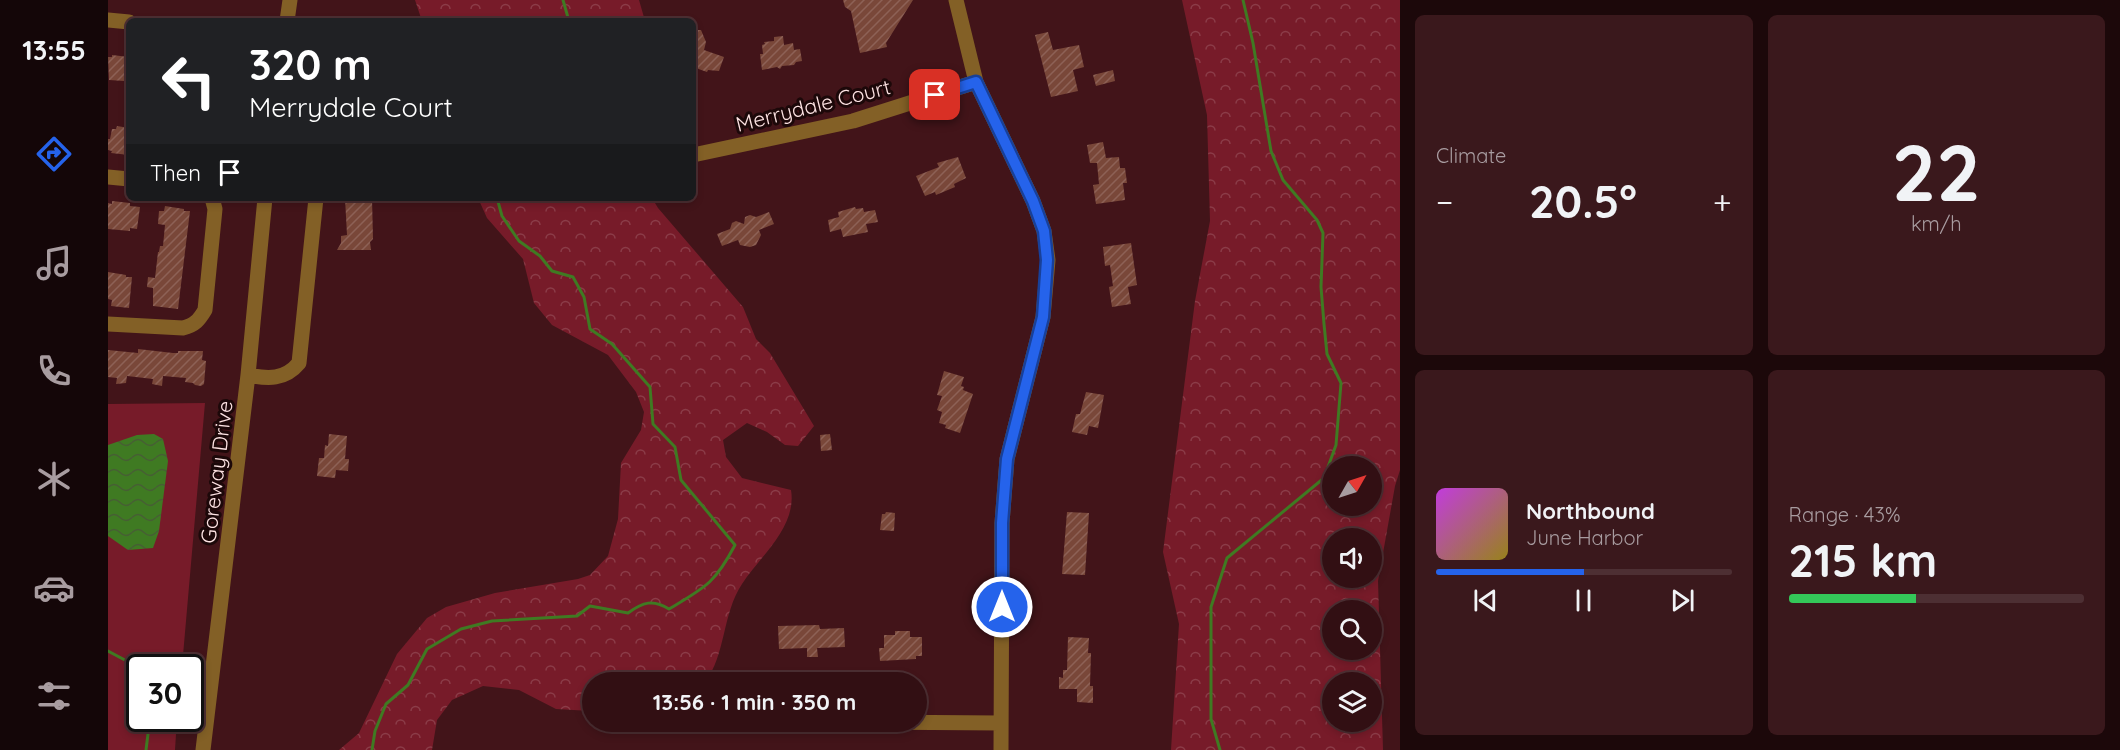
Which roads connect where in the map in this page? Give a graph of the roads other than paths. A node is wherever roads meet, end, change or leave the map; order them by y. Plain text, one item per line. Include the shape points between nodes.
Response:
1 (290, 0) edge
2 (956, 0) edge
3 (287, 18) edge
4 (108, 20) edge
5 (126, 22) edge
6 (976, 82) junction
7 (696, 154) edge
8 (108, 177) edge
9 (126, 179) edge
10 (213, 201) edge
11 (265, 201) edge
12 (316, 201) edge
13 (108, 324) edge
14 (248, 375) junction
15 (927, 722) edge
16 (1001, 723) junction
17 (203, 750) edge
18 (1001, 750) edge

1 - 3 street
2 - 6 street
4 - 5 street
6 - 7 street, Merrydale Court via 853,121
6 - 16 street via 1033,201 1044,231 1047,260 1043,317 1007,459 1002,523
8 - 9 street
10 - 13 street via 205,310 200,320 183,328
11 - 14 street, Goreway Drive
12 - 14 street via 299,363 275,378
14 - 17 street, Goreway Drive
15 - 16 street
16 - 18 street

